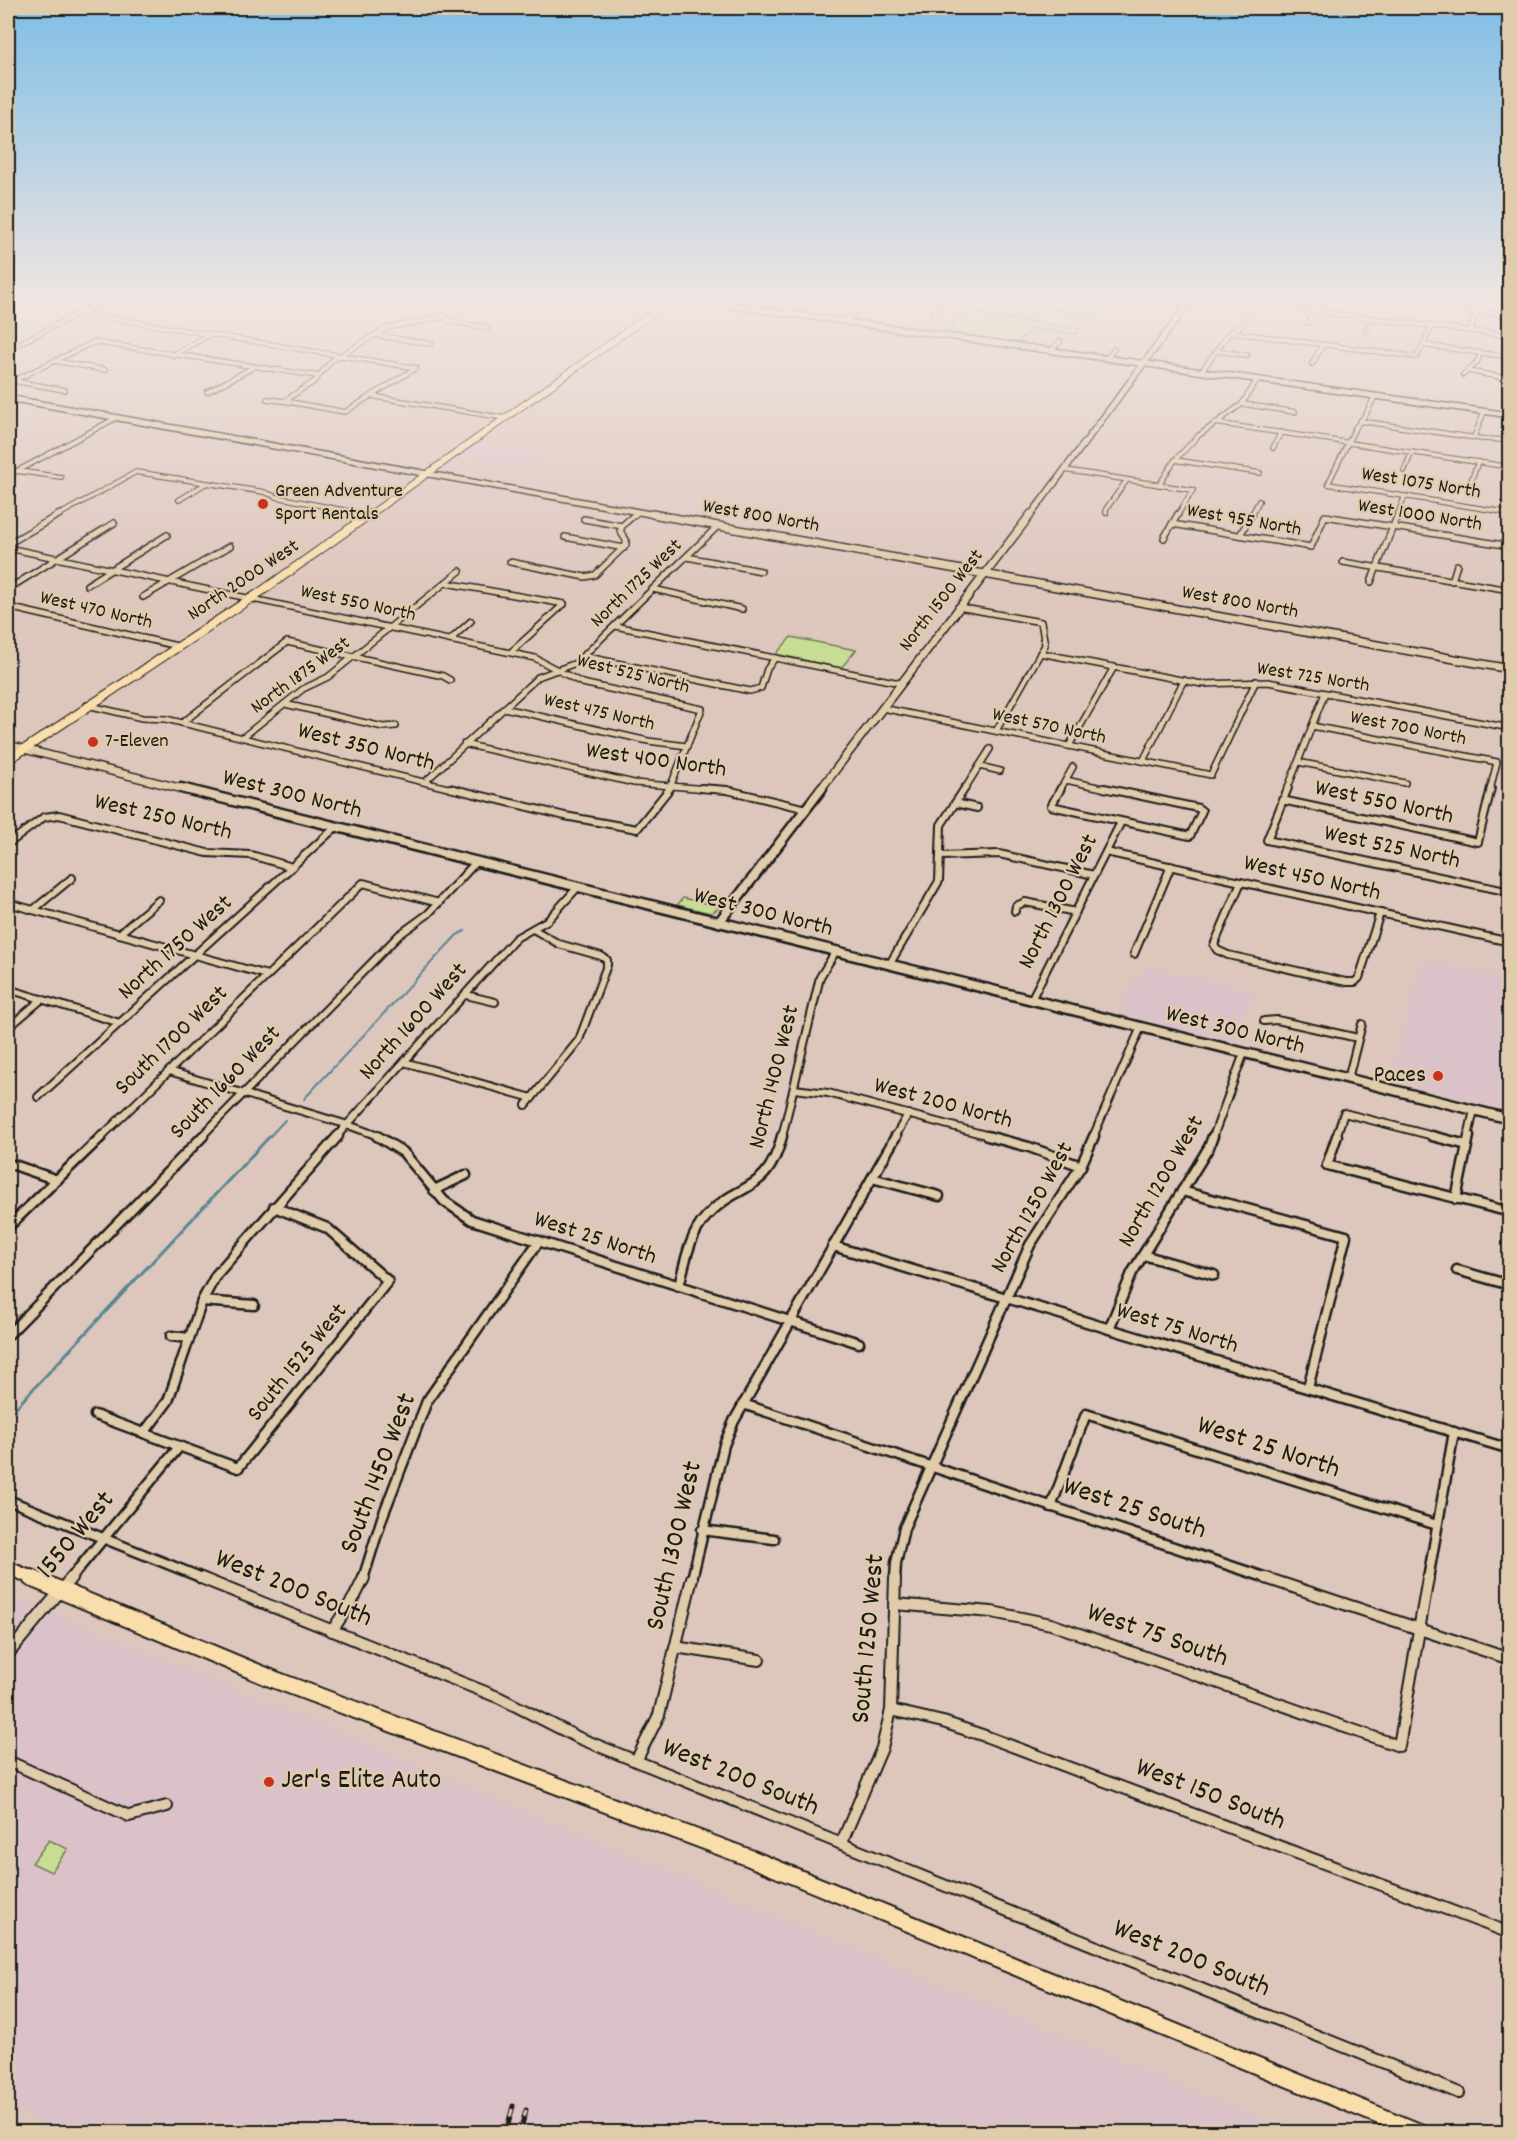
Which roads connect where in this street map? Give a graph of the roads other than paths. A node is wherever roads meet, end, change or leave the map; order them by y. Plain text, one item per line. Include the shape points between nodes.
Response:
1 (18, 400) edge
2 (274, 400) edge
3 (365, 400) edge
4 (395, 400) edge
5 (531, 400) edge
6 (1116, 400) edge
7 (1245, 400) edge
8 (1373, 400) edge
9 (1401, 400) edge
10 (284, 401) joint
11 (1242, 404) junction
12 (1294, 412) dead end
13 (1484, 412) junction
14 (1509, 415) edge
15 (116, 418) junction
16 (505, 418) junction
17 (1360, 421) junction
18 (1216, 423) junction
19 (1281, 432) junction
20 (1474, 437) junction
21 (1509, 440) edge
22 (1347, 442) junction
23 (1273, 448) dead end
24 (1412, 452) junction
25 (1175, 460) junction
26 (1478, 462) junction
27 (1509, 466) edge
28 (1065, 470) junction
29 (17, 471) junction
30 (1404, 471) dead end
31 (1260, 473) dead end
32 (427, 474) junction
33 (8, 476) edge
34 (61, 477) dead end
35 (1127, 480) junction
36 (1471, 481) dead end
37 (205, 484) junction
38 (1159, 485) junction
39 (1406, 496) junction
40 (179, 500) dead end
41 (1259, 501) dead end
42 (638, 512) junction
43 (1106, 513) dead end
44 (1509, 513) edge
45 (368, 515) junction
46 (584, 519) dead end
47 (114, 523) dead end
48 (1172, 524) junction
49 (622, 526) junction
50 (718, 526) junction
51 (1394, 527) junction
52 (167, 535) dead end
53 (1240, 535) junction
54 (565, 537) dead end
55 (1164, 538) dead end
56 (8, 546) edge
57 (230, 546) dead end
58 (1509, 546) edge
59 (1311, 547) joint
60 (624, 548) junction
61 (687, 557) junction
62 (57, 558) junction
63 (510, 562) dead end
64 (1343, 562) dead end
65 (1457, 565) dead end
66 (1377, 568) junction
67 (111, 570) junction
68 (460, 571) dead end
69 (761, 571) dead end
70 (984, 574) junction
71 (1452, 580) junction
72 (168, 581) junction
73 (1371, 582) dead end
74 (446, 583) junction
75 (87, 585) dead end
76 (8, 589) edge
77 (653, 589) junction
78 (1509, 590) edge
79 (143, 597) dead end
80 (250, 598) junction
81 (8, 607) edge
82 (958, 607) junction
83 (742, 609) dead end
84 (471, 621) dead end
85 (615, 626) junction
86 (390, 627) junction
87 (450, 640) junction
88 (177, 645) junction
89 (511, 652) junction
90 (1040, 653) junction
91 (583, 656) junction
92 (354, 657) junction
93 (775, 658) junction
94 (1114, 667) junction
95 (1509, 669) edge
96 (559, 670) junction
97 (450, 680) dead end
98 (1184, 680) junction
99 (1256, 681) junction
100 (900, 683) junction
101 (1325, 693) junction
102 (285, 704) junction
103 (87, 705) junction
104 (504, 708) junction
105 (882, 708) junction
106 (182, 723) junction
107 (396, 726) dead end
108 (1312, 726) junction
109 (1509, 728) edge
110 (996, 731) junction
111 (243, 737) junction
112 (465, 744) junction
113 (8, 745) edge
114 (687, 746) junction
115 (1069, 746) junction
116 (23, 749) junction
117 (990, 749) dead end
118 (8, 760) edge
119 (1143, 762) junction
120 (1298, 762) junction
121 (979, 766) junction
122 (1073, 767) dead end
123 (1000, 771) dead end
124 (426, 780) junction
125 (1066, 780) junction
126 (1405, 783) dead end
127 (671, 786) junction
128 (1282, 800) junction
129 (955, 803) junction
130 (977, 808) dead end
131 (807, 809) junction
132 (1121, 822) junction
133 (337, 826) junction
134 (1478, 842) joint
135 (8, 844) edge
136 (1106, 852) junction
137 (941, 856) junction
138 (477, 861) junction
139 (1172, 866) junction
140 (292, 867) junction
141 (1094, 875) junction
142 (72, 878) dead end
143 (1241, 882) junction
144 (578, 887) junction
145 (1509, 892) edge
146 (159, 900) dead end
147 (8, 903) edge
148 (439, 903) junction
149 (33, 910) junction
150 (1015, 911) dead end
151 (1076, 912) junction
152 (1380, 913) junction
153 (719, 922) junction
154 (533, 929) junction
155 (119, 934) junction
156 (1509, 942) edge
157 (836, 951) junction
158 (1134, 954) dead end
159 (195, 955) junction
160 (889, 964) junction
161 (267, 975) junction
162 (8, 989) edge
163 (466, 995) junction
164 (42, 999) junction
165 (1031, 1000) junction
166 (495, 1002) dead end
167 (1264, 1021) dead end
168 (120, 1023) junction
169 (1362, 1023) dead end
170 (1141, 1027) junction
171 (8, 1028) edge
172 (1358, 1038) junction
173 (1244, 1053) junction
174 (404, 1062) junction
175 (169, 1071) junction
176 (1348, 1079) junction
177 (794, 1089) junction
178 (243, 1093) junction
179 (38, 1097) dead end
180 (532, 1098) junction
181 (526, 1105) dead end
182 (1474, 1110) junction
183 (908, 1114) junction
184 (1509, 1119) edge
185 (348, 1125) junction
186 (1467, 1145) junction
187 (14, 1166) dead end
188 (1081, 1166) junction
189 (466, 1175) dead end
190 (872, 1178) junction
191 (57, 1180) junction
192 (434, 1191) junction
193 (1182, 1191) junction
194 (939, 1196) dead end
195 (1456, 1199) junction
196 (274, 1207) junction
197 (1509, 1212) edge
198 (8, 1227) edge
199 (538, 1241) junction
200 (833, 1246) junction
201 (1143, 1255) junction
202 (1457, 1270) dead end
203 (1214, 1275) dead end
204 (1509, 1285) edge
205 (679, 1286) junction
206 (1006, 1298) junction
207 (202, 1301) junction
208 (254, 1305) dead end
209 (791, 1321) junction
210 (1108, 1329) junction
211 (8, 1335) edge
212 (171, 1336) dead end
213 (189, 1338) junction
214 (859, 1343) dead end
215 (1308, 1389) junction
216 (743, 1404) junction
217 (958, 1406) joint
218 (95, 1415) dead end
219 (1454, 1432) junction
220 (144, 1433) junction
221 (179, 1446) junction
222 (1509, 1449) edge
223 (932, 1467) junction
224 (8, 1500) edge
225 (1051, 1507) junction
226 (1437, 1525) junction
227 (702, 1530) junction
228 (104, 1538) junction
229 (774, 1539) dead end
230 (8, 1568) edge
231 (61, 1590) junction
232 (894, 1604) junction
233 (1419, 1629) junction
234 (332, 1631) junction
235 (675, 1647) junction
236 (8, 1654) edge
237 (1509, 1659) edge
238 (759, 1660) dead end
239 (891, 1710) junction
240 (8, 1761) edge
241 (636, 1761) junction
242 (167, 1806) dead end
243 (841, 1844) junction
244 (1509, 1933) edge
245 (1459, 2092) dead end
246 (1419, 2133) edge

1 - 15 street, West 800 North
2 - 10 street
3 - 10 street via 345,412
4 - 16 street
5 - 16 main road, North 2000 West
6 - 28 street, North 1500 West
7 - 11 street
8 - 17 street
9 - 13 street
11 - 12 street
11 - 18 street
13 - 14 street
13 - 20 street
15 - 29 street
15 - 32 street, West 800 North
16 - 32 main road, North 2000 West
17 - 20 street
17 - 22 street
18 - 19 street
18 - 25 street
19 - 22 street
19 - 23 street
20 - 21 street
22 - 24 street
22 - 39 street, West 1075 North via 1328,484
24 - 26 street
24 - 30 street
25 - 31 street
25 - 38 street
26 - 27 street
26 - 36 street
28 - 35 street
28 - 70 street, North 1500 West
29 - 33 street
29 - 34 street
32 - 42 street, West 800 North
32 - 45 main road, North 2000 West
35 - 38 street
35 - 43 street
37 - 40 street
37 - 45 street via 264,492
37 - 56 street via 136,472
38 - 48 street via 1193,490
39 - 44 street, West 1075 North
39 - 51 street
41 - 53 street
42 - 49 street
42 - 50 street, West 800 North
45 - 80 main road, North 2000 West
46 - 49 street
47 - 62 street
48 - 53 street, West 955 North
48 - 55 street
49 - 60 street
50 - 61 street, North 1725 West
50 - 70 street, West 800 North
51 - 58 street, West 1000 North
51 - 59 street, West 1000 North via 1325,516
51 - 66 street
52 - 67 street
53 - 59 street, West 955 North
54 - 60 street
56 - 62 street, West 550 North
57 - 72 street
60 - 63 street via 591,577
61 - 69 street
61 - 77 street, North 1725 West
62 - 67 street, West 550 North
62 - 76 street
64 - 66 street
65 - 71 street
66 - 71 street
66 - 73 street
67 - 72 street, West 550 North
67 - 75 street
68 - 74 street, North 1875 West
70 - 82 street, North 1500 West
70 - 95 street, West 800 North
71 - 78 street
72 - 79 street
72 - 80 street, West 550 North
74 - 86 street, North 1875 West
74 - 89 street via 564,604
77 - 83 street
77 - 85 street, North 1725 West
80 - 86 street, West 550 North
80 - 88 main road, North 2000 West
81 - 88 street, West 470 North
82 - 90 street via 1041,622 1045,645
82 - 100 street, North 1500 West
84 - 87 street
85 - 91 street, North 1725 West
85 - 93 street
86 - 87 street, West 550 North
86 - 92 street, North 1875 West
87 - 89 street, West 550 North
88 - 103 main road, North 2000 West
89 - 96 street, West 550 North
90 - 94 street, West 725 North
90 - 110 street
91 - 93 street via 750,691 760,688
91 - 96 street, North 1725 West
92 - 97 street
92 - 102 street, North 1875 West
92 - 106 street via 287,642
93 - 100 street
94 - 98 street, West 725 North
94 - 115 street
96 - 104 street via 538,677
96 - 114 street, West 525 North via 582,683 702,709
98 - 99 street, West 725 North via 1216,684
98 - 119 street
99 - 101 street, West 725 North
99 - 119 street, West 570 North via 1211,776
100 - 105 street, North 1500 West
101 - 108 street
101 - 109 street, West 725 North
102 - 107 street via 383,727
102 - 111 street, North 1875 West
103 - 106 street, West 350 North
103 - 116 main road, North 2000 West
104 - 112 street
104 - 114 street, West 475 North via 648,741
105 - 110 street, West 570 North
105 - 131 street, North 1500 West
106 - 111 street, West 350 North
108 - 120 street
108 - 134 street, West 700 North via 1497,762
110 - 115 street, West 570 North
111 - 124 street, West 350 North
112 - 124 street
112 - 127 street, West 400 North via 634,783
113 - 116 street, West 300 North
114 - 127 street
115 - 119 street, West 570 North
116 - 118 main road, North 2000 West
116 - 133 street, West 300 North
117 - 121 street
120 - 126 street
120 - 128 street
121 - 123 street
121 - 129 street
122 - 125 street
124 - 127 street, West 350 North via 544,811 637,829
125 - 132 street via 1051,806
125 - 132 street via 1202,811 1190,836
127 - 131 street, West 400 North via 727,790
128 - 134 street, West 550 North
128 - 145 street, West 525 North via 1267,840
129 - 130 street
129 - 137 street via 937,838
131 - 153 street, North 1500 West
132 - 136 street, North 1300 West
133 - 138 street, West 300 North
133 - 140 street, North 1750 West
135 - 140 street, West 250 North via 44,817 59,815 207,853 251,855
136 - 139 street, West 450 North
136 - 141 street, North 1300 West
137 - 141 street via 999,854
137 - 160 street via 939,881
138 - 144 street, West 300 North
138 - 148 street, South 1660 West
139 - 143 street, West 450 North
139 - 158 street
140 - 159 street, North 1750 West
141 - 151 street, North 1300 West
142 - 149 street
143 - 152 street, West 450 North
143 - 152 street via 1214,945 1217,950 1336,980 1355,982 1359,978
144 - 153 street, West 300 North
144 - 154 street, North 1600 West via 548,920
146 - 155 street
147 - 149 street
148 - 161 street, South 1700 West via 363,883
148 - 178 street, South 1660 West via 399,935
149 - 155 street
150 - 151 street via 1016,906 1025,902
151 - 165 street, North 1300 West
152 - 156 street, West 450 North
153 - 157 street, West 300 North
154 - 163 street, North 1600 West via 516,938
154 - 180 street via 559,944 601,956 608,965 579,1040
155 - 159 street
157 - 160 street, West 300 North
157 - 177 street, North 1400 West via 820,977
159 - 161 street
159 - 168 street, North 1750 West
160 - 165 street, West 300 North
161 - 175 street, South 1700 West
162 - 164 street
163 - 166 street
163 - 174 street, North 1600 West
164 - 168 street
164 - 171 street
165 - 170 street, West 300 North
167 - 172 street via 1277,1020
168 - 179 street, North 1750 West
169 - 172 street
170 - 173 street, West 300 North
170 - 188 street, North 1250 West
172 - 176 street
173 - 176 street, West 300 North
173 - 193 street, North 1200 West via 1217,1129
174 - 180 street
174 - 185 street, North 1600 West
175 - 178 street, West 25 North
175 - 191 street, South 1700 West
176 - 182 street, West 300 North
177 - 183 street, West 200 North via 828,1093
177 - 205 street, North 1400 West via 771,1168 760,1183 713,1210 699,1226
178 - 185 street, West 25 North
178 - 211 street, South 1660 West
180 - 181 street
182 - 184 street, West 300 North
182 - 186 street
183 - 188 street, West 200 North via 1029,1147
183 - 190 street
185 - 192 street, West 25 North via 383,1138 402,1152
185 - 196 street, North 1600 West
186 - 195 street
186 - 195 street via 1344,1113 1327,1165
187 - 191 street
188 - 206 street, North 1250 West via 1030,1245
189 - 192 street
190 - 194 street
190 - 200 street
191 - 198 street, South 1700 West
192 - 199 street, West 25 North via 472,1220
193 - 201 street, North 1200 West
193 - 215 street via 1347,1236
195 - 197 street
196 - 207 street, North 1600 West via 216,1275
196 - 221 street, South 1525 West via 327,1228 388,1281 238,1468
199 - 205 street, West 25 North
199 - 234 street, South 1450 West via 428,1401 382,1518 367,1572
200 - 206 street, West 75 North
200 - 209 street
201 - 203 street
201 - 210 street, North 1200 West
202 - 204 street
205 - 209 street, West 25 North
206 - 210 street, West 75 North
206 - 217 street, North 1250 West
207 - 208 street
207 - 213 street, North 1600 West
209 - 214 street, West 25 North
209 - 216 street, South 1300 West
210 - 215 street, West 75 North
212 - 213 street
213 - 220 street, North 1600 West via 168,1401
215 - 219 street, West 75 North
216 - 223 street, West 25 South
216 - 227 street, South 1300 West via 724,1445
217 - 223 street, South 1250 West
218 - 220 street
219 - 222 street, West 75 North
219 - 226 street
220 - 221 street
221 - 228 street, 1550 West
223 - 225 street, West 25 South
223 - 232 street, South 1250 West via 904,1528 896,1563
224 - 228 street, West 200 South
225 - 226 street, West 25 North via 1086,1414
225 - 233 street, West 25 South
226 - 233 street
227 - 229 street
227 - 235 street, South 1300 West
228 - 231 street, 1550 West
228 - 234 street, West 200 South
230 - 231 main road
231 - 236 street, 1550 West
231 - 246 main road via 273,1679 750,1858
232 - 233 street, West 75 South via 1012,1613 1399,1746
232 - 239 street, South 1250 West
233 - 237 street, West 25 South
234 - 241 street, West 200 South via 500,1698 579,1738
235 - 238 street
235 - 241 street, South 1300 West via 659,1715
239 - 243 street, South 1250 West via 882,1748
239 - 244 street, West 150 South via 985,1736
240 - 242 street via 129,1816
241 - 243 street, West 200 South
243 - 245 street, West 200 South

